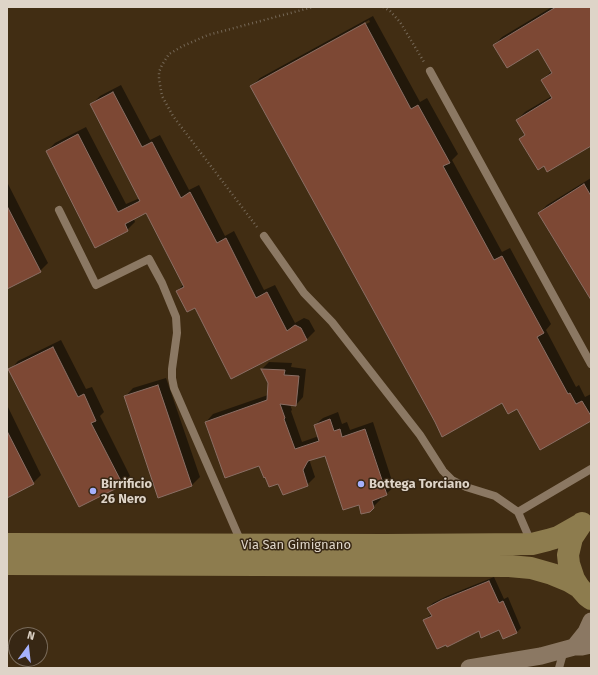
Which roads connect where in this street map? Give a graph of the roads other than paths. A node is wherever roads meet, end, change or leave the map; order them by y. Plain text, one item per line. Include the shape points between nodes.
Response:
1 (430, 71) road end
2 (59, 210) dead end
3 (264, 236) road end
4 (591, 364) edge
5 (591, 469) edge
6 (518, 512) junction
7 (586, 520) edge
8 (7, 544) edge
9 (532, 544) junction
10 (242, 545) junction
11 (7, 564) edge
12 (585, 593) edge
13 (591, 621) edge
14 (591, 645) edge
15 (569, 648) junction
16 (469, 668) edge
17 (560, 668) edge

1 - 4 lane
2 - 10 lane via 96,285 149,259 176,317 177,333 172,369 174,388
3 - 6 lane via 304,293 332,322 420,435 443,471 452,480 494,496
5 - 6 lane
6 - 9 lane
7 - 9 main road, Via San Gimignano via 558,537
7 - 12 main road via 572,538 568,555 574,579
8 - 10 main road, Via San Gimignano
9 - 10 main road, Via San Gimignano
11 - 12 main road, Via San Gimignano via 509,566 548,573 568,581
13 - 15 street via 586,632
14 - 15 street
15 - 16 street via 541,656
15 - 17 lane

